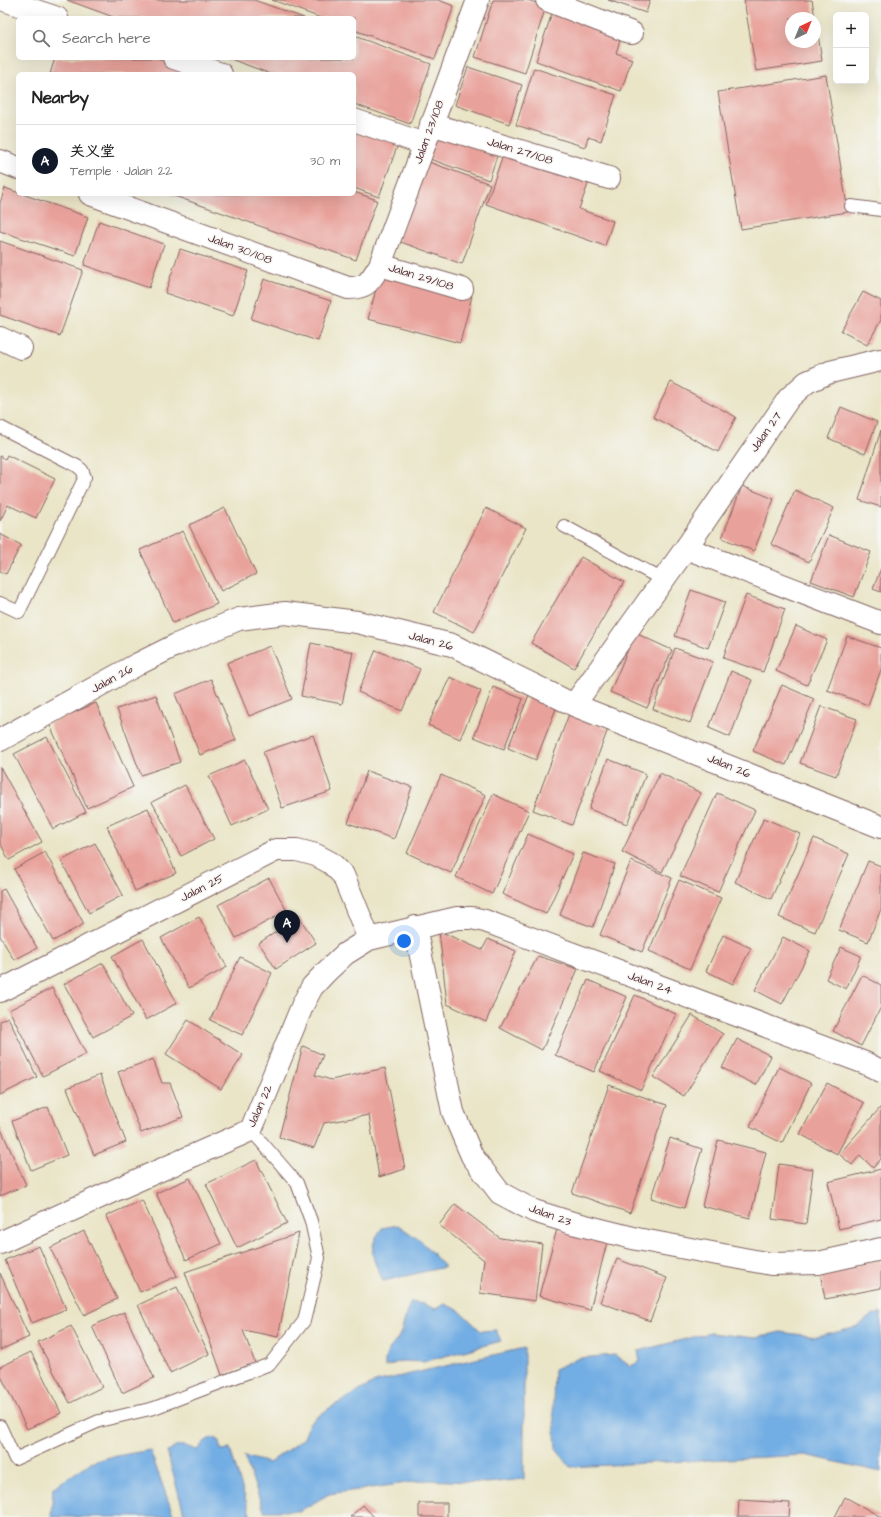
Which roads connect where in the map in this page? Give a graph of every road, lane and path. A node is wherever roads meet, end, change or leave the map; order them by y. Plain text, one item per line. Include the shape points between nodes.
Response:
1 (4, 0) edge
2 (478, 0) edge
3 (547, 0) edge
4 (51, 16) edge
5 (632, 33) dead end
6 (180, 60) edge
7 (214, 72) edge
8 (356, 120) edge
9 (428, 134) junction
10 (0, 161) edge
11 (16, 167) edge
12 (609, 178) dead end
13 (95, 196) edge
14 (851, 206) dead end
15 (881, 210) edge
16 (380, 264) junction
17 (462, 289) dead end
18 (0, 338) edge
19 (20, 348) dead end
20 (881, 359) edge
21 (0, 427) edge
22 (564, 526) dead end
23 (686, 548) junction
24 (663, 580) junction
25 (0, 604) edge
26 (881, 623) edge
27 (574, 705) junction
28 (0, 740) edge
29 (881, 827) edge
30 (415, 927) junction
31 (369, 939) junction
32 (0, 991) edge
33 (881, 1071) edge
34 (251, 1130) junction
35 (0, 1243) edge
36 (881, 1249) edge
37 (0, 1426) edge

1 - 4 street
2 - 9 street, Jalan 23/108
3 - 5 street
6 - 7 street
8 - 9 street, Jalan 27/108
9 - 12 street, Jalan 27/108
9 - 16 street, Jalan 23/108
10 - 11 street
13 - 16 street, Jalan 30/108 via 348,288 360,288 370,282
14 - 15 lane
16 - 17 street, Jalan 29/108
18 - 19 street
20 - 23 street, Jalan 27 via 830,372 807,382 789,398
21 - 25 lane via 77,466 85,477 19,612
22 - 24 lane
23 - 24 street, Jalan 27
23 - 26 street
24 - 27 street, Jalan 27
27 - 28 street, Jalan 26 via 452,645 358,622 285,613 239,619 176,645
27 - 29 street, Jalan 26
30 - 31 street, Jalan 22
30 - 33 street, Jalan 24 via 457,918 485,921
30 - 36 street, Jalan 23 via 453,1112 472,1156 500,1193 534,1211 569,1222 637,1239 771,1264 818,1263
31 - 32 street, Jalan 25 via 343,875 331,863 316,855 297,850 276,850
31 - 34 street, Jalan 22 via 345,954 312,987
34 - 35 street, Jalan 22
34 - 37 lane via 297,1183 311,1221 319,1258 304,1321 270,1364 154,1408 99,1421 15,1459

